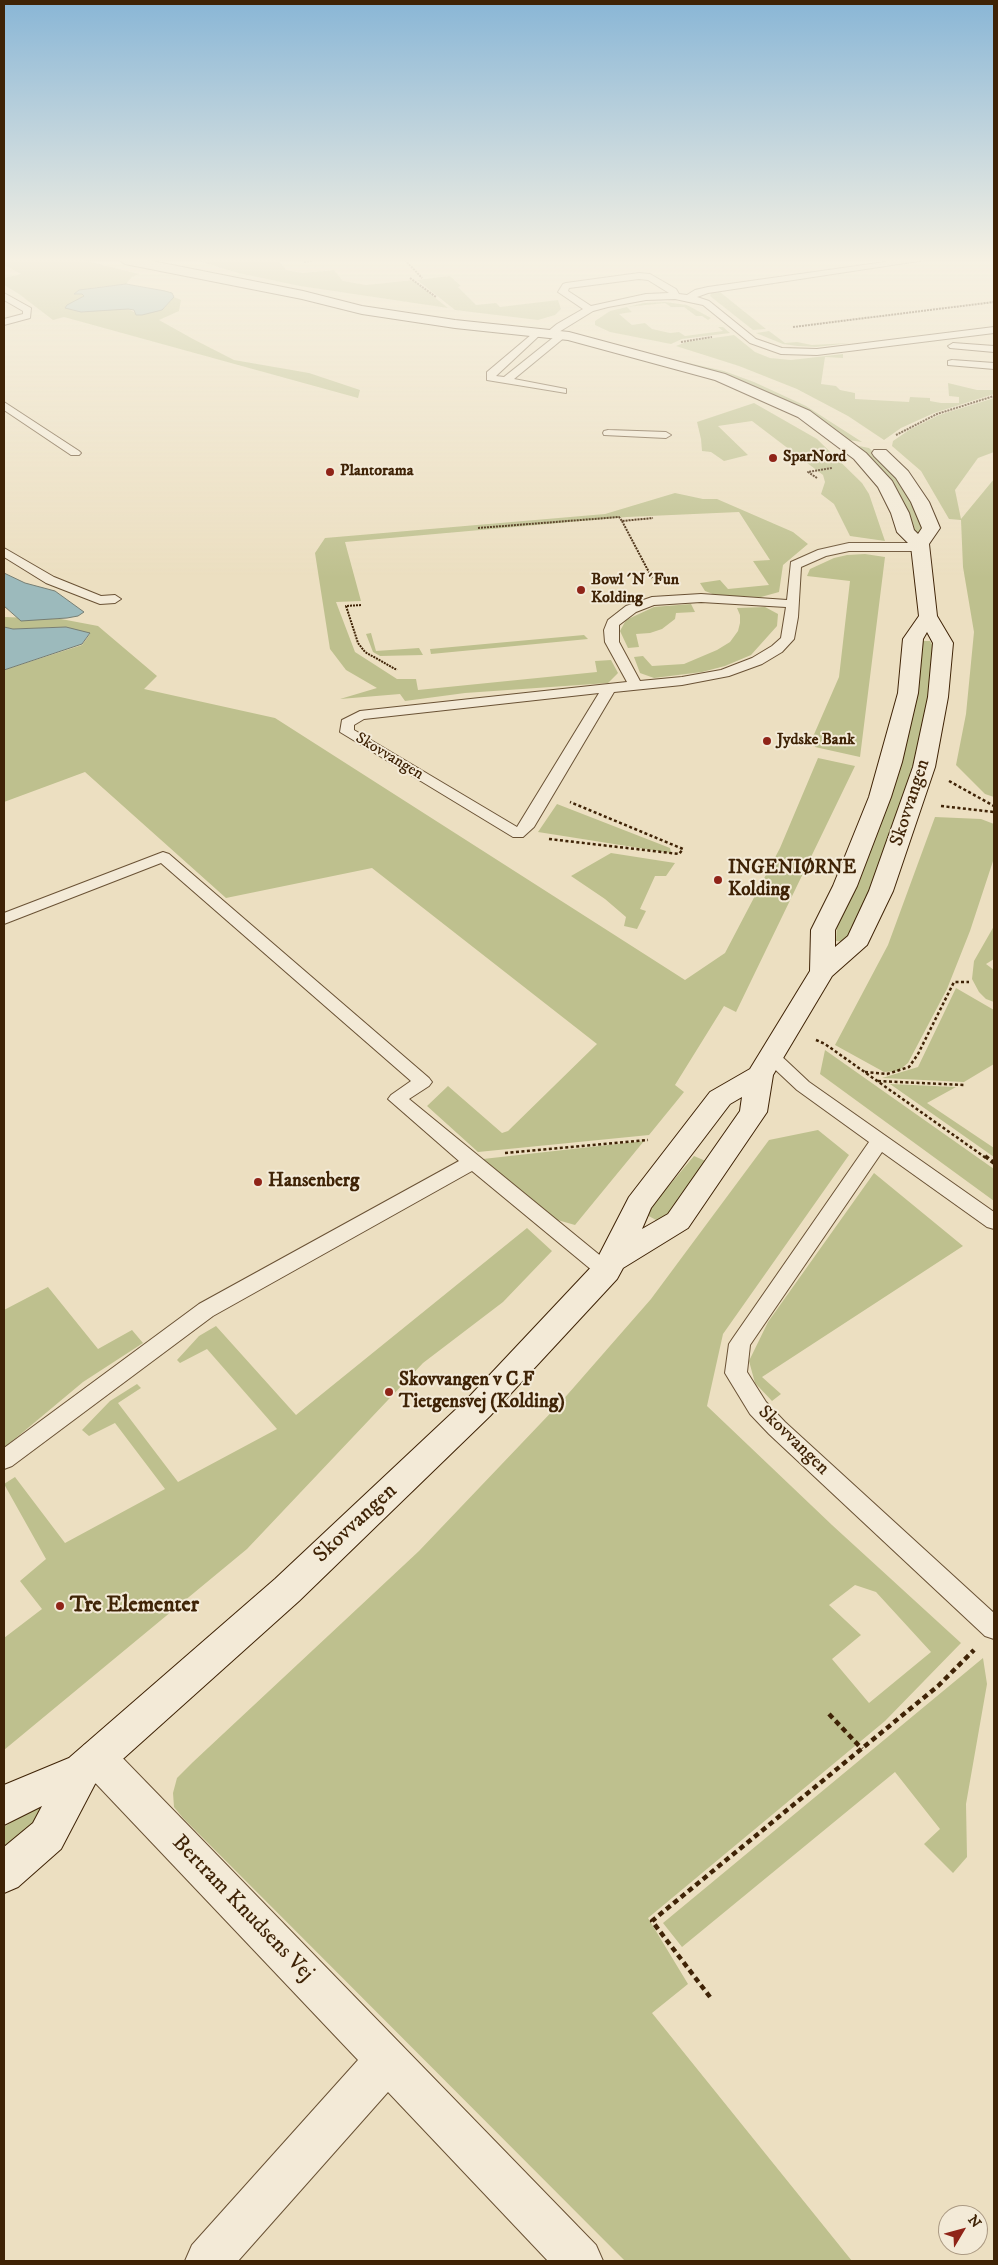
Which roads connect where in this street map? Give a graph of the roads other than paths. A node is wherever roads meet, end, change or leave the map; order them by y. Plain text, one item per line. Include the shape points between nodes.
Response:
1 (499, 366) edge
2 (520, 366) edge
3 (680, 366) edge
4 (715, 366) edge
5 (978, 366) edge
6 (994, 373) edge
7 (506, 381) junction
8 (562, 391) dead end
9 (4, 405) edge
10 (608, 433) dead end
11 (666, 435) dead end
12 (75, 453) dead end
13 (920, 546) junction
14 (4, 552) edge
15 (116, 599) dead end
16 (792, 604) junction
17 (928, 616) junction
18 (635, 685) junction
19 (610, 688) junction
20 (4, 919) edge
21 (822, 971) junction
22 (766, 1065) junction
23 (880, 1142) junction
24 (472, 1162) junction
25 (994, 1222) edge
26 (610, 1266) junction
27 (4, 1460) edge
28 (994, 1628) edge
29 (90, 1765) junction
30 (4, 1807) edge
31 (4, 1873) edge
32 (387, 2060) junction
33 (208, 2261) edge
34 (580, 2261) edge

1 - 7 lane via 490,374 491,378
2 - 7 lane
3 - 13 street via 720,377 804,414 844,442 886,485 906,532
4 - 13 street via 784,392 835,418 872,446 902,475 920,502 931,528
5 - 6 lane
7 - 8 lane
9 - 12 lane
10 - 11 lane
13 - 16 lane, Skovvangen via 849,547 807,559 795,565
13 - 17 street, Skovvangen
14 - 15 lane via 58,583 100,600
16 - 18 lane, Skovvangen via 787,638 777,649 757,661 724,673
16 - 18 lane via 700,598 652,601 631,609 613,623 611,630 612,642
17 - 21 street, Skovvangen via 913,639 908,693 880,797 845,886 823,930
17 - 21 street, Skovvangen via 943,643 938,697 924,767 881,892 858,940
18 - 19 lane, Skovvangen
19 - 19 lane, Skovvangen via 360,715 348,723 347,732 518,834 526,827
20 - 24 lane via 163,857 423,1082 397,1099
21 - 22 street, Skovvangen
22 - 23 lane via 803,1086
22 - 26 street, Skovvangen via 720,1098 639,1204
22 - 26 street, Skovvangen via 754,1112 678,1221
23 - 25 lane
23 - 28 lane, Skovvangen via 740,1344 736,1373 758,1408 777,1428
24 - 26 lane
24 - 27 lane via 206,1310
26 - 29 street, Skovvangen via 479,1407 286,1590
29 - 30 street, Skovvangen via 14,1799
29 - 31 street, Skovvangen via 47,1836
29 - 32 street, Bertram Knudsens Vej
32 - 33 street
32 - 34 street, Bertram Knudsens Vej

